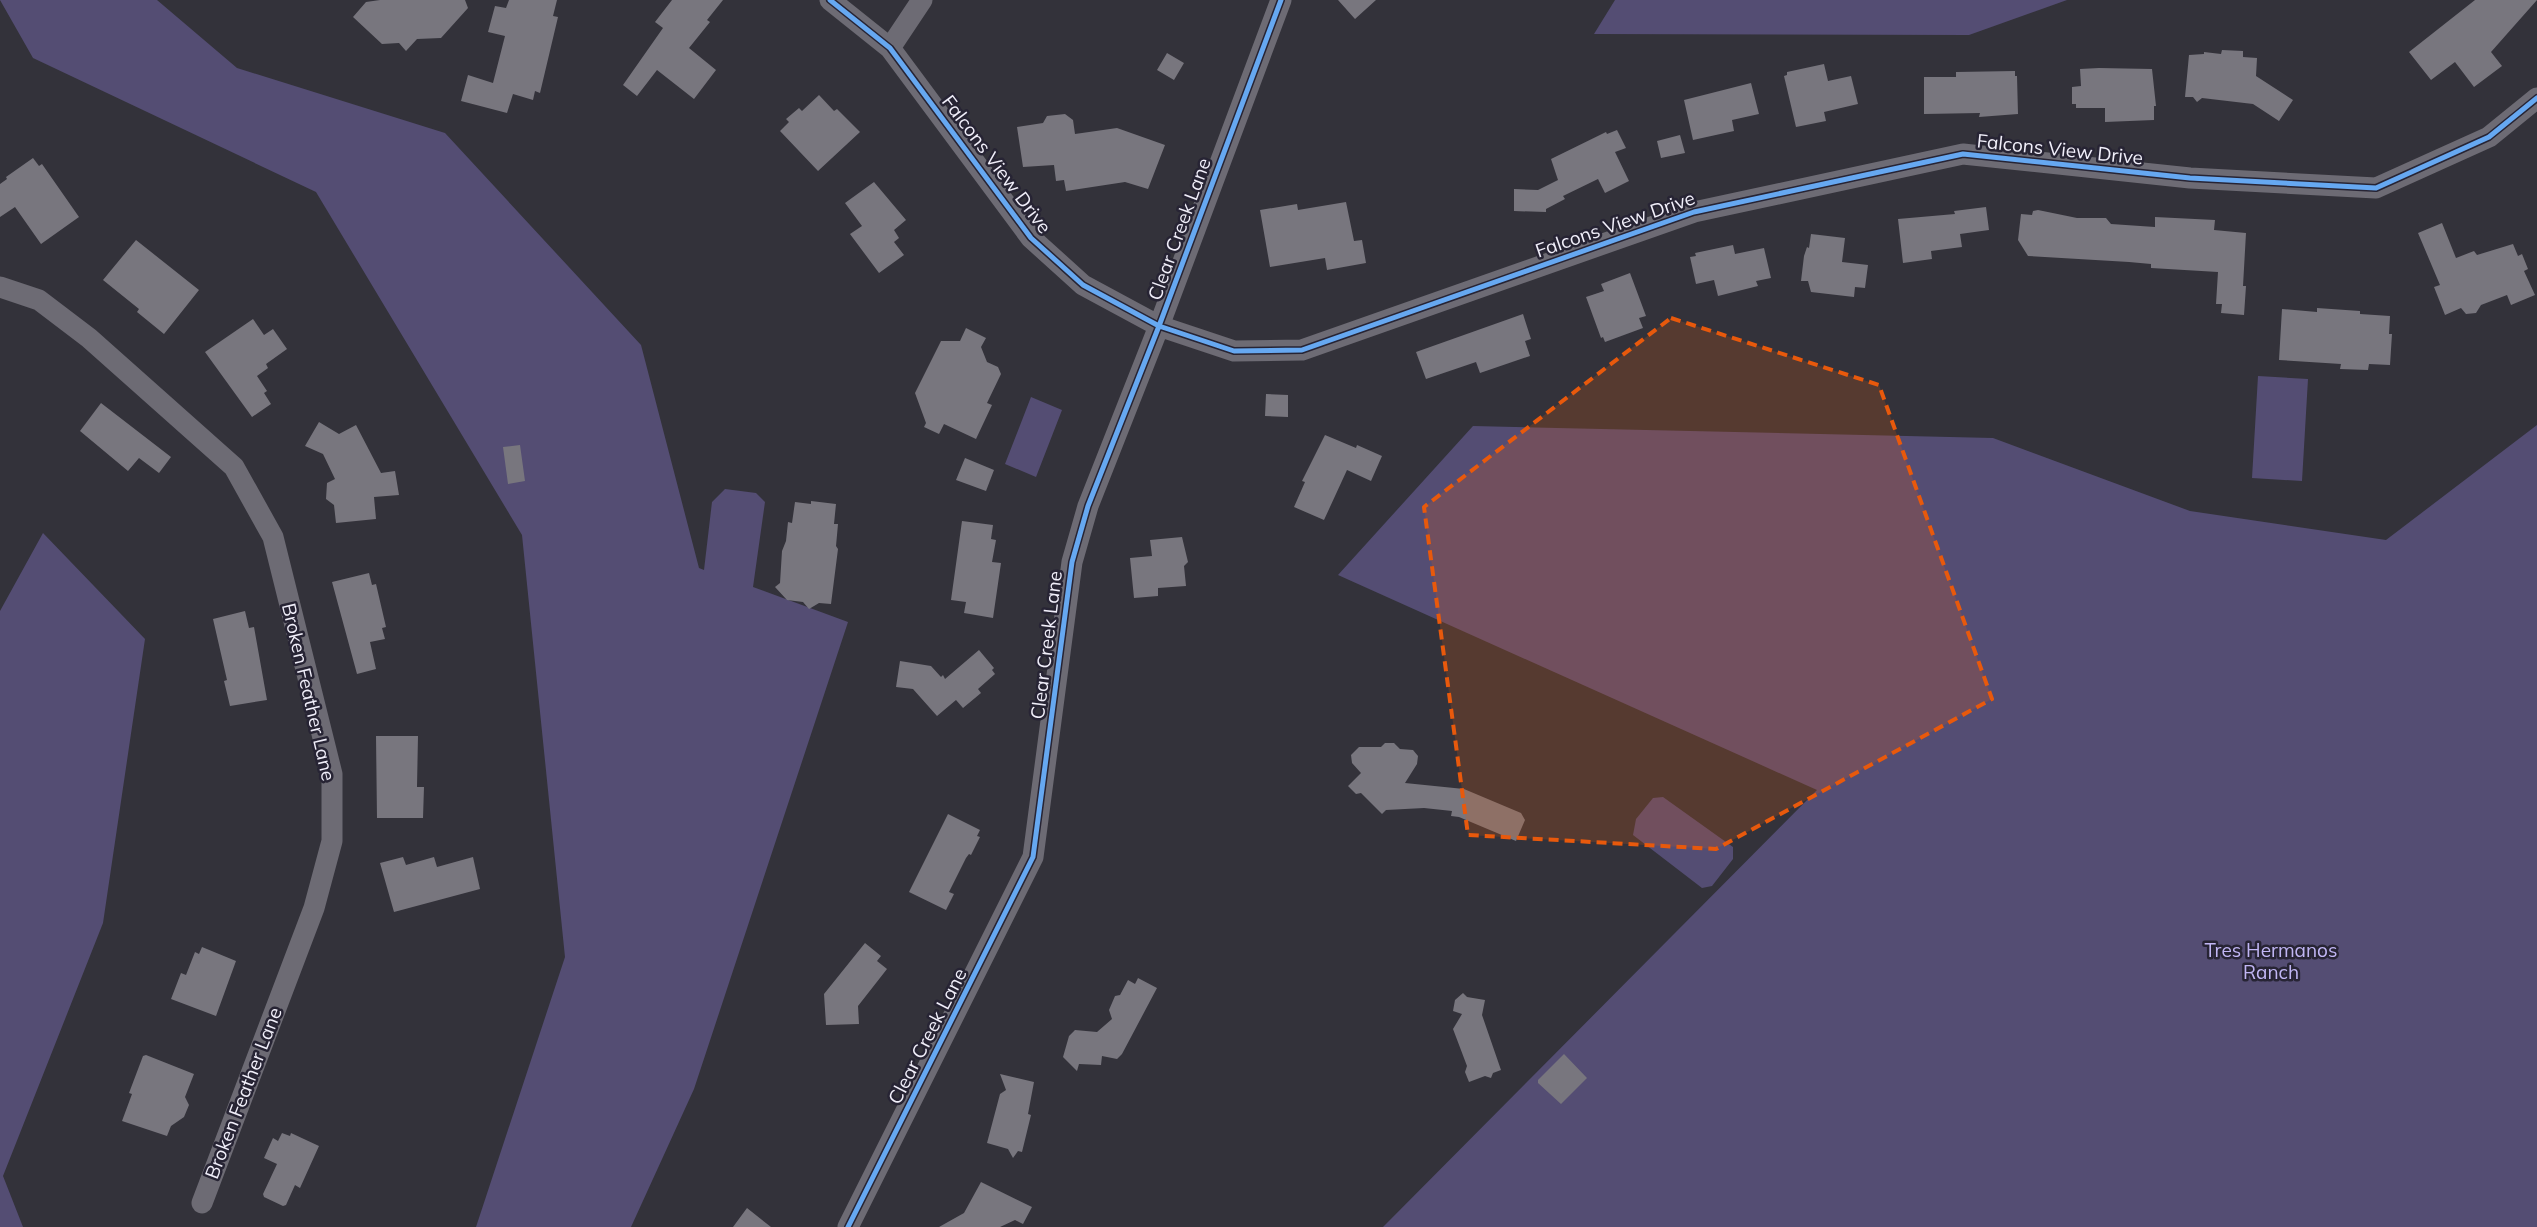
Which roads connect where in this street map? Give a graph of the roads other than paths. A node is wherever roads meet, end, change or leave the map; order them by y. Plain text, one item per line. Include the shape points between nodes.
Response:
1 (830, 0) edge
2 (922, 0) edge
3 (1281, 0) edge
4 (890, 48) junction
5 (2537, 98) edge
6 (0, 287) edge
7 (1159, 326) junction
8 (202, 1203) dead end
9 (848, 1227) edge

1 - 4 street, Falcons View Drive
2 - 4 street
3 - 7 street, Clear Creek Lane
4 - 7 street, Falcons View Drive via 1031,238 1083,285
5 - 7 street, Falcons View Drive via 2489,137 2376,188 2190,178 1963,154 1694,212 1302,350 1234,351
6 - 8 street, Broken Feather Lane via 39,300 89,338 234,468 273,538 332,774 332,841 314,908
7 - 9 street, Clear Creek Lane via 1088,506 1072,562 1033,857

